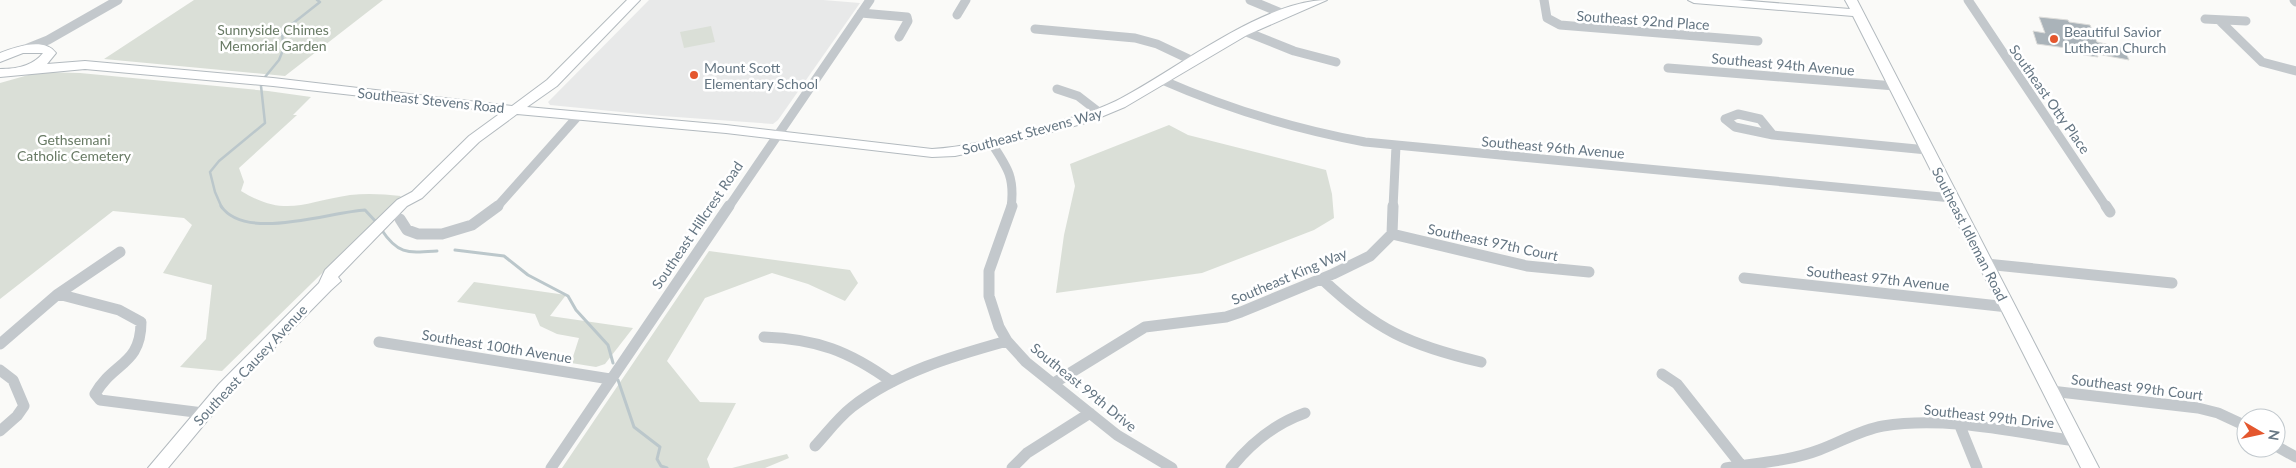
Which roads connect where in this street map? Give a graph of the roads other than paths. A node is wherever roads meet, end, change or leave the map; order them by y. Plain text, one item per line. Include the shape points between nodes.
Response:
1 (118, 0) edge
2 (634, 0) edge
3 (870, 0) edge
4 (966, 0) edge
5 (1250, 0) edge
6 (1321, 0) edge
7 (1544, 0) edge
8 (1694, 0) edge
9 (1852, 0) edge
10 (1968, 0) edge
11 (861, 13) junction
12 (1282, 13) junction
13 (1858, 13) junction
14 (957, 15) dead end
15 (89, 18) junction
16 (2205, 19) dead end
17 (2219, 20) junction
18 (2246, 22) dead end
19 (1035, 29) dead end
20 (1244, 31) junction
21 (900, 37) dead end
22 (1758, 41) dead end
23 (22, 50) junction
24 (49, 53) junction
25 (0, 54) edge
26 (0, 58) edge
27 (1193, 61) junction
28 (1336, 62) dead end
29 (85, 66) junction
30 (1668, 68) dead end
31 (21, 70) junction
32 (2296, 71) edge
33 (0, 73) edge
34 (0, 78) edge
35 (1162, 80) junction
36 (1895, 86) junction
37 (1057, 89) dead end
38 (515, 110) junction
39 (1100, 113) junction
40 (578, 116) junction
41 (777, 135) junction
42 (1773, 135) dead end
43 (992, 144) junction
44 (1396, 146) junction
45 (1927, 150) junction
46 (1952, 198) junction
47 (2110, 212) dead end
48 (398, 222) junction
49 (1392, 234) junction
50 (120, 252) dead end
51 (1986, 264) junction
52 (1590, 272) dead end
53 (1744, 278) dead end
54 (1322, 279) junction
55 (2172, 283) dead end
56 (58, 294) junction
57 (2008, 307) junction
58 (764, 337) dead end
59 (1007, 341) junction
60 (380, 342) dead end
61 (0, 344) edge
62 (1481, 362) dead end
63 (0, 370) edge
64 (1662, 374) dead end
65 (610, 379) junction
66 (892, 382) junction
67 (1054, 383) junction
68 (2051, 391) junction
69 (203, 413) junction
70 (1090, 413) junction
71 (1305, 413) dead end
72 (2236, 421) edge
73 (1960, 426) junction
74 (0, 431) edge
75 (2076, 441) junction
76 (815, 446) dead end
77 (1741, 465) junction
78 (158, 468) edge
79 (551, 468) edge
80 (1012, 468) edge
81 (1172, 468) edge
82 (1231, 468) edge
83 (1726, 468) edge
84 (1978, 468) edge
85 (2090, 468) edge

1 - 15 street
2 - 38 street, Southeast Causey Avenue via 552,83
3 - 11 street, Southeast Hillcrest Road
4 - 14 street
5 - 12 street
6 - 12 street, Southeast Stevens Way
7 - 22 street, Southeast 92nd Place via 1547,18 1560,25
8 - 13 street
9 - 13 street, Southeast Idleman Road
10 - 47 street, Southeast Otty Place
11 - 21 street via 907,17
11 - 41 street, Southeast Hillcrest Road
12 - 20 street, Southeast Stevens Way
13 - 36 street, Southeast Idleman Road
15 - 23 street
15 - 24 street
16 - 17 street
17 - 18 street
17 - 32 street via 2262,62
19 - 27 street via 1135,38
20 - 27 street, Southeast Stevens Way
20 - 28 street via 1294,51
23 - 24 street, Southeast Stevens Road
23 - 25 street
23 - 26 street
24 - 29 street, Southeast Stevens Road via 61,60 84,62
24 - 31 street via 42,62
27 - 35 street, Southeast Stevens Way
29 - 31 street, Southeast Stevens Road
29 - 38 street, Southeast Stevens Road via 273,82
30 - 36 street, Southeast 94th Avenue
31 - 33 street, Southeast Stevens Road
31 - 34 street
35 - 39 street, Southeast Stevens Way
35 - 44 street, Southeast 96th Avenue via 1217,104 1278,124
36 - 45 street, Southeast Idleman Road
37 - 39 street via 1078,96
38 - 40 street, Southeast Stevens Road
38 - 48 street, Southeast Causey Avenue via 469,143 417,195 414,205
39 - 43 street, Southeast Stevens Way
40 - 41 street, Southeast Stevens Road
40 - 48 street via 486,216 472,225 442,234 418,234
41 - 43 street, Southeast Stevens Way via 932,153
41 - 65 street, Southeast Hillcrest Road
42 - 45 street
43 - 59 street, Southeast 99th Drive via 1008,170 1014,189 1011,211 992,260 988,280 992,310
44 - 46 street, Southeast 96th Avenue
44 - 49 street
45 - 46 street, Southeast Idleman Road
46 - 51 street, Southeast Idleman Road
48 - 69 street, Southeast Causey Avenue via 362,250 342,276 325,286
49 - 52 street, Southeast 97th Court via 1527,266
49 - 54 street, Southeast King Way via 1370,256
50 - 56 street
51 - 55 street
51 - 57 street, Southeast Idleman Road
53 - 57 street, Southeast 97th Avenue
54 - 62 street via 1358,312 1398,337
54 - 67 street, Southeast King Way via 1226,317 1145,327
56 - 61 street
56 - 69 street via 119,310 141,322 140,347 101,384 95,394 100,400
57 - 68 street, Southeast Idleman Road
58 - 66 street via 827,344 861,359
59 - 66 street via 954,356
59 - 67 street, Southeast 99th Drive via 1026,362
60 - 65 street, Southeast 100th Avenue
63 - 74 street via 14,378 24,406 18,416
64 - 77 street via 1677,384
65 - 79 street, Southeast Hillcrest Road
66 - 76 street via 852,407
67 - 70 street, Southeast 99th Drive
68 - 72 street, Southeast 99th Court via 2198,408
68 - 75 street, Southeast Idleman Road
69 - 78 street, Southeast Causey Avenue
70 - 80 street via 1027,453
70 - 81 street, Southeast 99th Drive via 1117,435
71 - 82 street via 1278,423 1251,444
73 - 75 street, Southeast 99th Drive
73 - 77 street, Southeast 99th Drive via 1932,423 1883,426 1788,458
73 - 84 street
75 - 85 street, Southeast Idleman Road
77 - 83 street, Southeast 99th Drive

